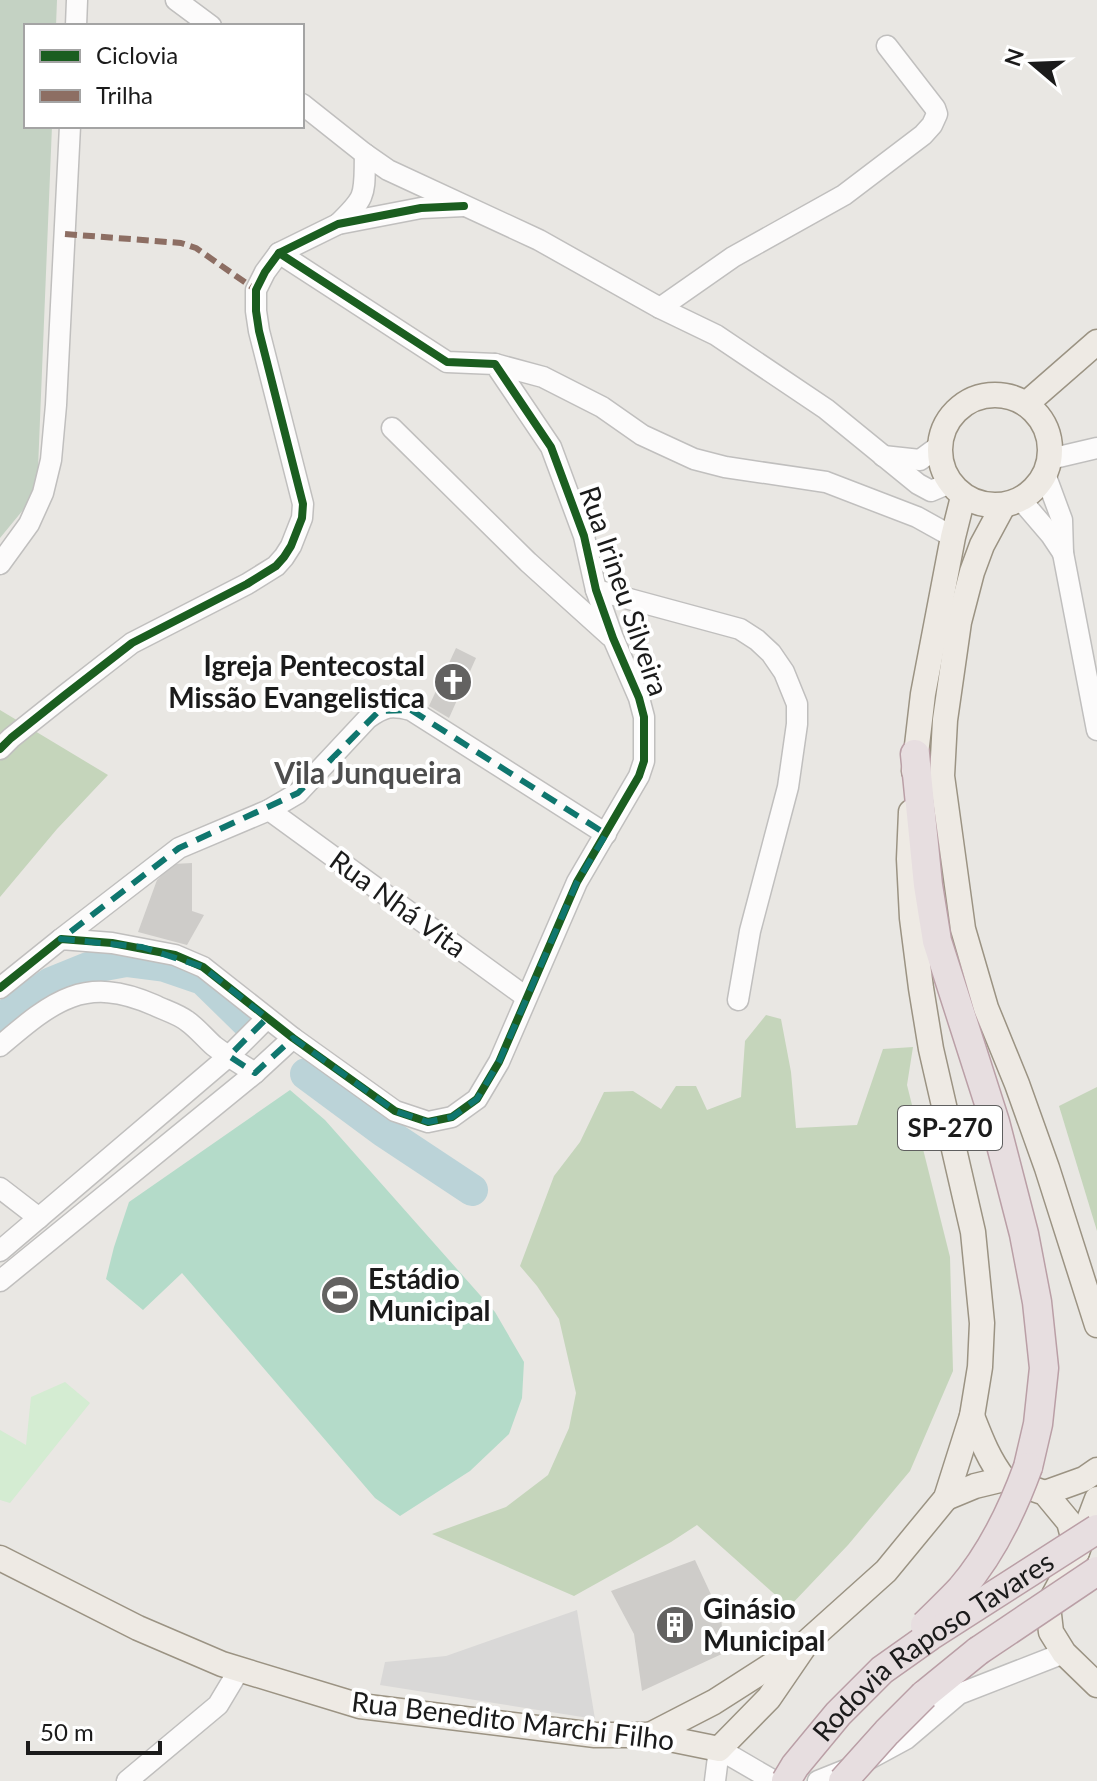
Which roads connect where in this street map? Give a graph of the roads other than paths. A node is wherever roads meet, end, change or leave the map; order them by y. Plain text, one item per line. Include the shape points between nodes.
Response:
1 (77, 0) edge
2 (176, 0) edge
3 (76, 24) edge
4 (208, 24) edge
5 (887, 46) dead end
6 (304, 106) edge
7 (70, 128) edge
8 (365, 154) junction
9 (464, 206) junction
10 (338, 224) junction
11 (279, 253) junction
12 (660, 308) junction
13 (1097, 342) edge
14 (495, 364) junction
15 (1026, 404) junction
16 (392, 428) dead end
17 (939, 446) junction
18 (1097, 448) edge
19 (883, 456) junction
20 (1048, 467) junction
21 (956, 490) junction
22 (1012, 503) junction
23 (953, 537) junction
24 (1063, 553) junction
25 (2, 559) edge
26 (596, 590) junction
27 (613, 638) junction
28 (1097, 730) edge
29 (0, 749) edge
30 (915, 754) junction
31 (269, 810) junction
32 (606, 834) junction
33 (61, 939) junction
34 (0, 988) edge
35 (526, 997) junction
36 (738, 1000) dead end
37 (267, 1018) junction
38 (293, 1038) junction
39 (0, 1046) edge
40 (229, 1056) junction
41 (255, 1073) junction
42 (0, 1188) edge
43 (39, 1218) junction
44 (0, 1251) edge
45 (0, 1281) edge
46 (1097, 1325) edge
47 (972, 1416) junction
48 (1097, 1470) edge
49 (1016, 1473) junction
50 (1045, 1493) junction
51 (946, 1498) junction
52 (1097, 1499) edge
53 (1097, 1529) edge
54 (0, 1558) edge
55 (1087, 1561) edge
56 (808, 1641) junction
57 (1064, 1653) junction
58 (239, 1670) junction
59 (882, 1670) junction
60 (1097, 1685) edge
61 (650, 1735) junction
62 (719, 1749) junction
63 (127, 1781) edge
64 (715, 1781) edge
65 (774, 1781) edge
66 (786, 1781) edge
67 (818, 1781) edge
68 (843, 1781) edge

1 - 3 street
2 - 4 street
5 - 12 street via 935,108 932,125 844,195 733,257
6 - 8 street
7 - 25 street via 51,460 29,524
8 - 9 street
8 - 10 street via 362,197
9 - 10 street via 421,208
9 - 12 street via 539,240
10 - 11 street
11 - 14 street via 447,362
11 - 29 street via 256,290 256,311 303,504 291,546 276,566 132,643
12 - 19 street via 716,335 826,409
13 - 15 main road
14 - 23 street via 543,377 694,459 826,482 917,517
14 - 26 street, Rua Irineu Silveira via 551,447 584,536
15 - 17 main road via 989,394 970,400 944,427
15 - 20 main road via 1041,418 1049,438
16 - 27 street
17 - 19 street via 920,460
17 - 21 main road
18 - 20 street
19 - 21 street via 931,491
20 - 22 main road via 1036,488
20 - 24 street via 1062,520
21 - 22 main road via 981,504
21 - 23 main road, SP-270
22 - 24 street via 1051,535
22 - 46 main road, SP-270 via 982,545 959,622 942,776 963,929
23 - 30 main road, SP-270
24 - 28 street
26 - 27 street, Rua Irineu Silveira
26 - 36 street via 740,629 771,653 797,704 788,787 750,931
27 - 32 street, Rua Irineu Silveira via 641,708 645,739 639,776
30 - 47 main road, SP-270 via 909,859 912,918 931,1049 973,1232 982,1323
30 - 49 highway via 937,941 995,1122 1037,1302 1044,1368 1038,1424
31 - 32 street via 298,793 368,718 393,706 411,710
31 - 33 street via 179,848
31 - 35 street, Rua Nhá Vita
32 - 35 street, Rua Irineu Silveira via 577,882
33 - 34 street
33 - 37 street, Rua Irineu Silveira via 175,955 203,967
35 - 38 street, Rua Irineu Silveira via 514,1032 477,1099 452,1117 428,1122 395,1111
37 - 38 street, Rua Irineu Silveira
37 - 40 street
38 - 41 street
39 - 40 street via 57,1002 106,992 186,1020
40 - 41 street
40 - 43 street
41 - 45 street
42 - 43 street
43 - 44 street
47 - 49 main road via 993,1465
47 - 51 main road, SP-270
48 - 50 main road
49 - 50 main road
49 - 51 main road
49 - 59 highway, bridge via 1015,1504 986,1555
50 - 55 main road via 1069,1522
51 - 56 main road, SP-270 via 886,1571
52 - 55 main road
53 - 59 highway, Rodovia Raposo Tavares, bridge
54 - 58 main road, Rua Benedito Marchi Filho via 138,1628
55 - 57 main road via 1048,1606 1051,1632
55 - 68 highway, Rodovia Raposo Tavares, bridge via 924,1695
56 - 61 main road, SP-270 via 714,1702
56 - 62 main road, SP-270 via 769,1698
57 - 60 main road
57 - 67 street via 959,1694 906,1739
58 - 61 main road, Rua Benedito Marchi Filho via 360,1706 595,1735
58 - 63 street via 218,1705
59 - 66 highway, Rodovia Raposo Tavares, bridge via 838,1714
61 - 62 main road, Rua Benedito Marchi Filho
62 - 64 street
62 - 65 street

